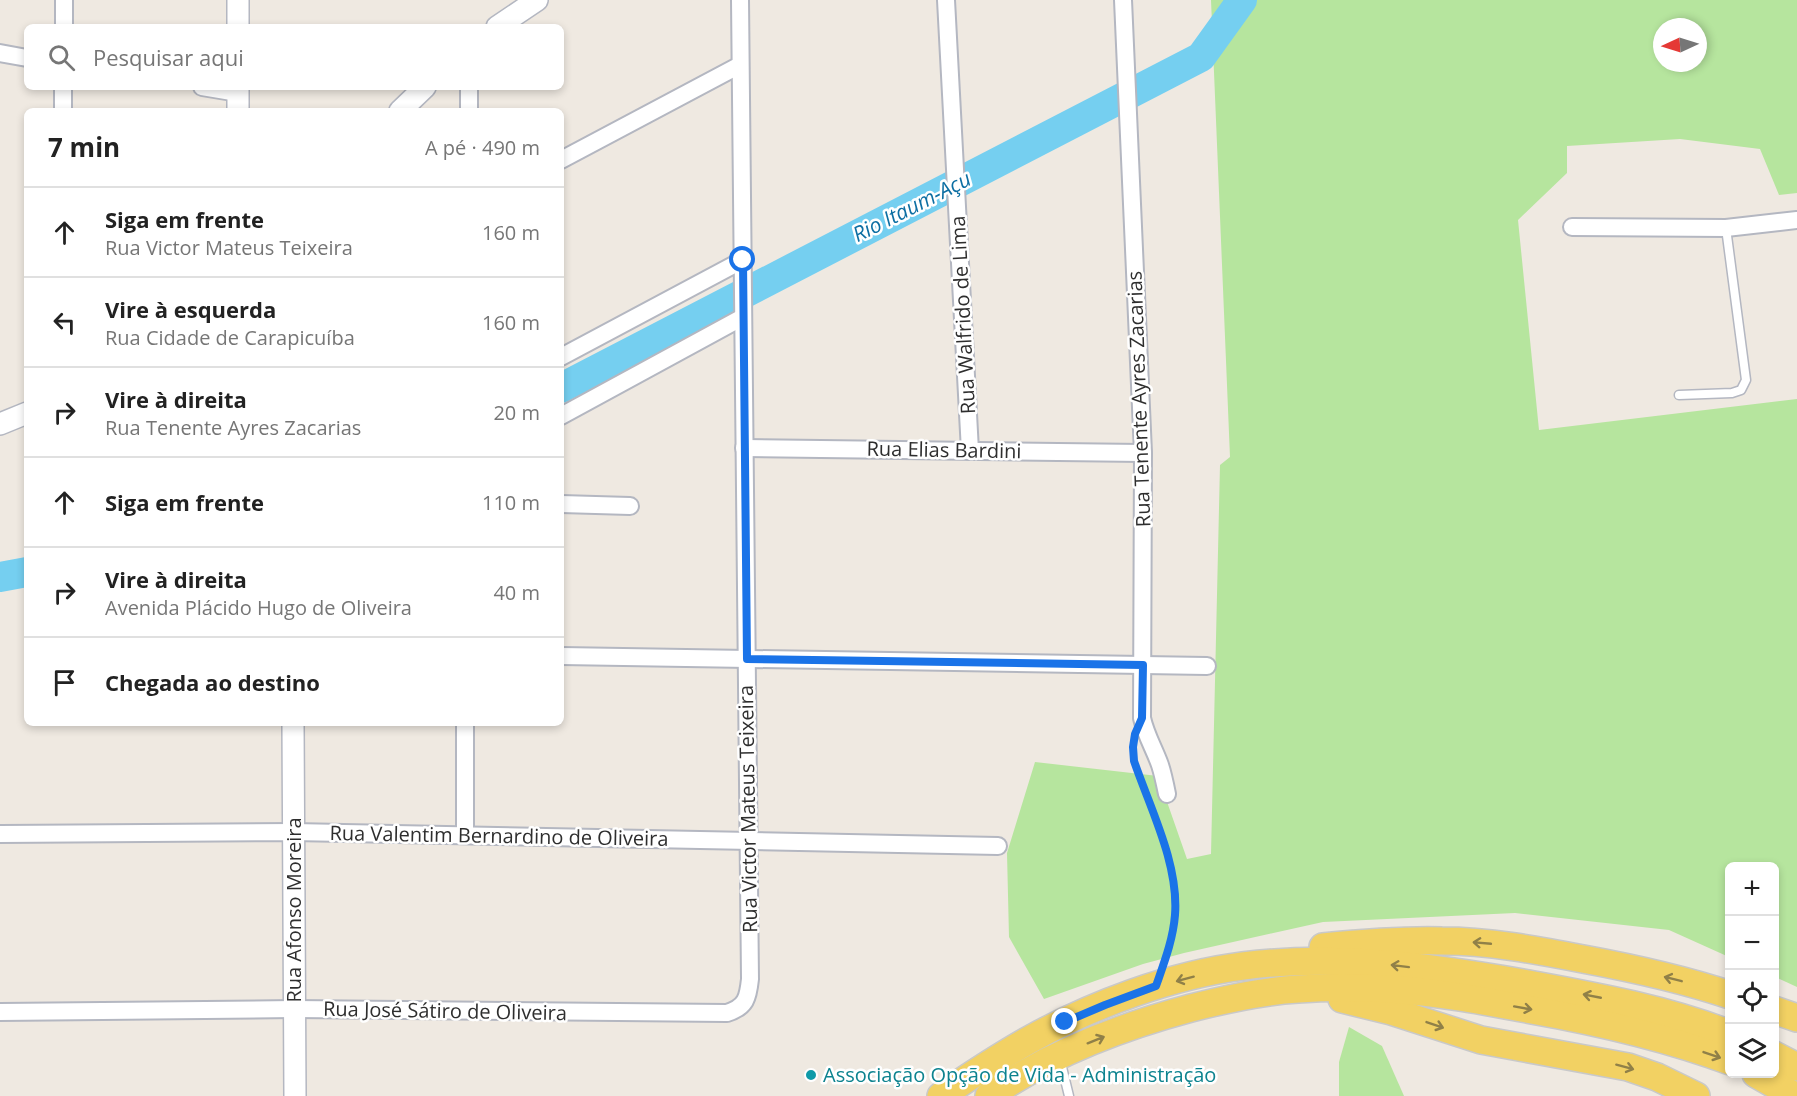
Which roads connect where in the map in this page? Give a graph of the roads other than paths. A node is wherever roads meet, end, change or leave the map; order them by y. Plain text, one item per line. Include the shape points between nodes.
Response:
1 (64, 0) edge
2 (238, 0) edge
3 (537, 0) edge
4 (740, 0) edge
5 (946, 0) edge
6 (1123, 0) edge
7 (63, 24) edge
8 (238, 24) edge
9 (501, 24) edge
10 (0, 53) edge
11 (24, 57) edge
12 (741, 65) junction
13 (63, 90) edge
14 (213, 90) edge
15 (421, 90) edge
16 (469, 90) edge
17 (238, 97) edge
18 (63, 108) edge
19 (403, 108) edge
20 (469, 108) edge
21 (564, 158) edge
22 (1797, 220) edge
23 (1572, 227) dead end
24 (1726, 228) junction
25 (743, 260) junction
26 (743, 311) junction
27 (564, 355) edge
28 (1679, 395) dead end
29 (24, 414) edge
30 (564, 414) edge
31 (0, 424) edge
32 (744, 448) junction
33 (970, 451) junction
34 (1143, 453) junction
35 (564, 504) edge
36 (630, 506) dead end
37 (564, 656) edge
38 (747, 659) junction
39 (1143, 665) junction
40 (1207, 666) dead end
41 (293, 726) edge
42 (465, 726) edge
43 (1167, 794) dead end
44 (293, 832) junction
45 (0, 834) edge
46 (465, 835) junction
47 (748, 841) junction
48 (998, 846) dead end
49 (1242, 966) junction
50 (1298, 989) junction
51 (1725, 994) edge
52 (744, 1004) joint
53 (294, 1009) junction
54 (0, 1012) edge
55 (1779, 1012) edge
56 (1797, 1018) edge
57 (1725, 1032) edge
58 (1059, 1055) junction
59 (1779, 1058) edge
60 (1725, 1059) edge
61 (1797, 1067) edge
62 (1763, 1078) edge
63 (295, 1096) edge
64 (941, 1096) edge
65 (988, 1096) edge
66 (1069, 1096) edge
67 (1696, 1096) edge
68 (1795, 1096) edge

1 - 7 street
2 - 8 street
3 - 9 street
4 - 12 street, Rua Victor Mateus Teixeira
5 - 33 street, Rua Walfrido de Lima
6 - 34 street, Rua Tenente Ayres Zacarias
10 - 11 street
12 - 21 street
12 - 25 street, Rua Victor Mateus Teixeira
13 - 18 street
14 - 17 street
15 - 19 street
16 - 20 street
22 - 24 street
23 - 24 street
24 - 28 lane via 1746,380 1741,390 1732,393
25 - 26 street, Rua Victor Mateus Teixeira
25 - 27 street
26 - 30 street
26 - 32 street, Rua Victor Mateus Teixeira
29 - 31 street
32 - 33 street, Rua Elias Bardini
32 - 38 street, Rua Victor Mateus Teixeira
33 - 34 street, Rua Elias Bardini
34 - 39 street, Rua Tenente Ayres Zacarias
35 - 36 street
37 - 38 street
38 - 39 street
38 - 47 street, Rua Victor Mateus Teixeira
39 - 40 street
39 - 43 street, Rua Tenente Ayres Zacarias via 1142,718
41 - 44 street, Rua Afonso Moreira
42 - 46 street
44 - 45 street, Rua Valentim Bernardino de Oliveira
44 - 46 street, Rua Valentim Bernardino de Oliveira
44 - 53 street, Rua Afonso Moreira
46 - 47 street, Rua Valentim Bernardino de Oliveira
47 - 48 street, Rua Valentim Bernardino de Oliveira
47 - 52 street, Rua Victor Mateus Teixeira via 750,979
51 -> 49 main road via 1627,967 1533,949 1444,941 1319,947
57 -> 49 main road via 1624,1003 1442,971 1342,962
49 -> 64 main road via 1156,986 1065,1022
58 -> 50 main road via 1115,1032 1221,1000
50 -> 60 main road via 1387,989 1469,999 1601,1023
50 -> 67 main road via 1391,1011 1481,1040 1628,1067
52 - 53 street, Rua José Sátiro de Oliveira via 727,1013
53 - 54 street, Rua José Sátiro de Oliveira
53 - 63 street, Rua Afonso Moreira
55 - 56 main road
58 - 65 main road
58 - 66 lane
59 - 61 main road
62 - 68 main road

